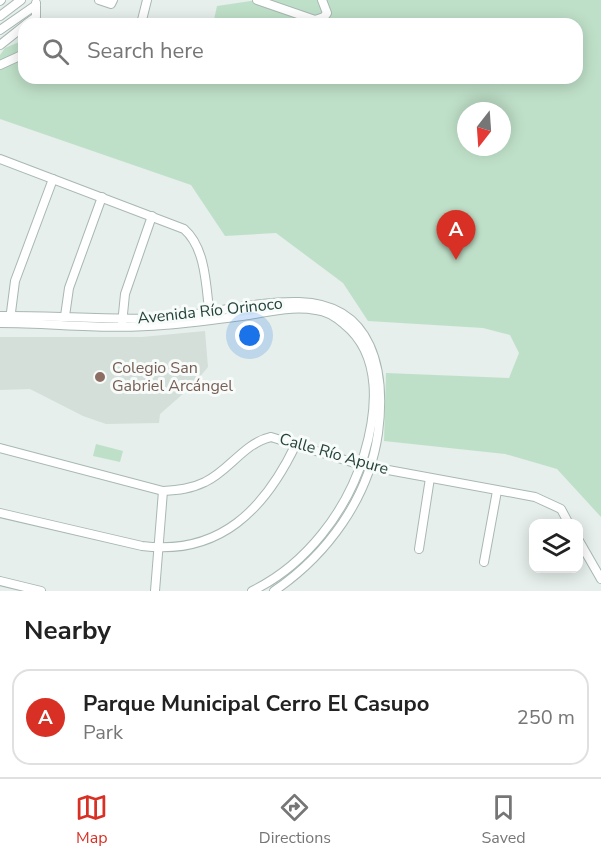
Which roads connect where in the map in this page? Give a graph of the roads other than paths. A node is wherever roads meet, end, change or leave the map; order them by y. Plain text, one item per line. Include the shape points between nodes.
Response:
1 (21, 0) edge
2 (99, 0) edge
3 (113, 0) edge
4 (147, 0) edge
5 (257, 0) edge
6 (322, 0) edge
7 (37, 2) edge
8 (0, 16) edge
9 (35, 18) edge
10 (142, 18) edge
11 (309, 18) edge
12 (321, 18) edge
13 (0, 30) edge
14 (18, 31) edge
15 (0, 45) edge
16 (18, 57) edge
17 (0, 65) edge
18 (2, 160) edge
19 (0, 169) edge
20 (52, 179) junction
21 (102, 197) junction
22 (152, 216) junction
23 (0, 316) edge
24 (65, 316) junction
25 (210, 317) junction
26 (9, 319) junction
27 (0, 323) edge
28 (122, 323) junction
29 (296, 444) junction
30 (0, 448) edge
31 (365, 466) junction
32 (430, 478) junction
33 (497, 490) junction
34 (163, 491) junction
35 (0, 513) edge
36 (567, 519) edge
37 (583, 546) edge
38 (158, 548) junction
39 (419, 549) dead end
40 (484, 562) dead end
41 (601, 579) edge
42 (0, 581) edge
43 (22, 589) edge
44 (41, 591) edge
45 (155, 591) edge
46 (252, 591) edge
47 (274, 591) edge

1 - 8 street
2 - 3 street
4 - 10 street
5 - 11 street
6 - 12 street via 327,13
7 - 9 street
7 - 13 street
14 - 15 street
16 - 17 street
18 - 19 street
18 - 20 street
20 - 21 street
20 - 26 street via 15,281
21 - 22 street
21 - 24 street via 69,288
22 - 25 street via 184,229 196,242
22 - 28 street via 125,294
23 - 26 street, Avenida Río Orinoco
24 - 26 street, Avenida Río Orinoco
24 - 28 street, Avenida Río Orinoco
25 - 28 street, Avenida Río Orinoco
25 - 31 street, Avenida Río Orinoco via 301,305 328,307 346,316 367,338 374,365 379,422
26 - 27 street, Avenida Río Orinoco
26 - 28 street, Avenida Río Orinoco
29 - 31 street, Calle Río Apure
29 - 34 street, Calle Río Apure via 271,437 259,440 207,482 188,489
29 - 38 street via 270,491 237,524 203,540
30 - 34 street, Calle Río Apure
31 - 32 street, Calle Río Apure
31 - 46 street, Avenida Río Orinoco via 322,534 289,567
31 - 47 street, Avenida Río Orinoco via 349,513 326,547
32 - 33 street, Calle Río Apure
32 - 39 street
33 - 36 street, Calle Río Apure via 549,502 561,509
33 - 40 street
34 - 38 street
35 - 38 street via 114,542
37 - 41 street
38 - 45 street
42 - 43 street
43 - 44 street

